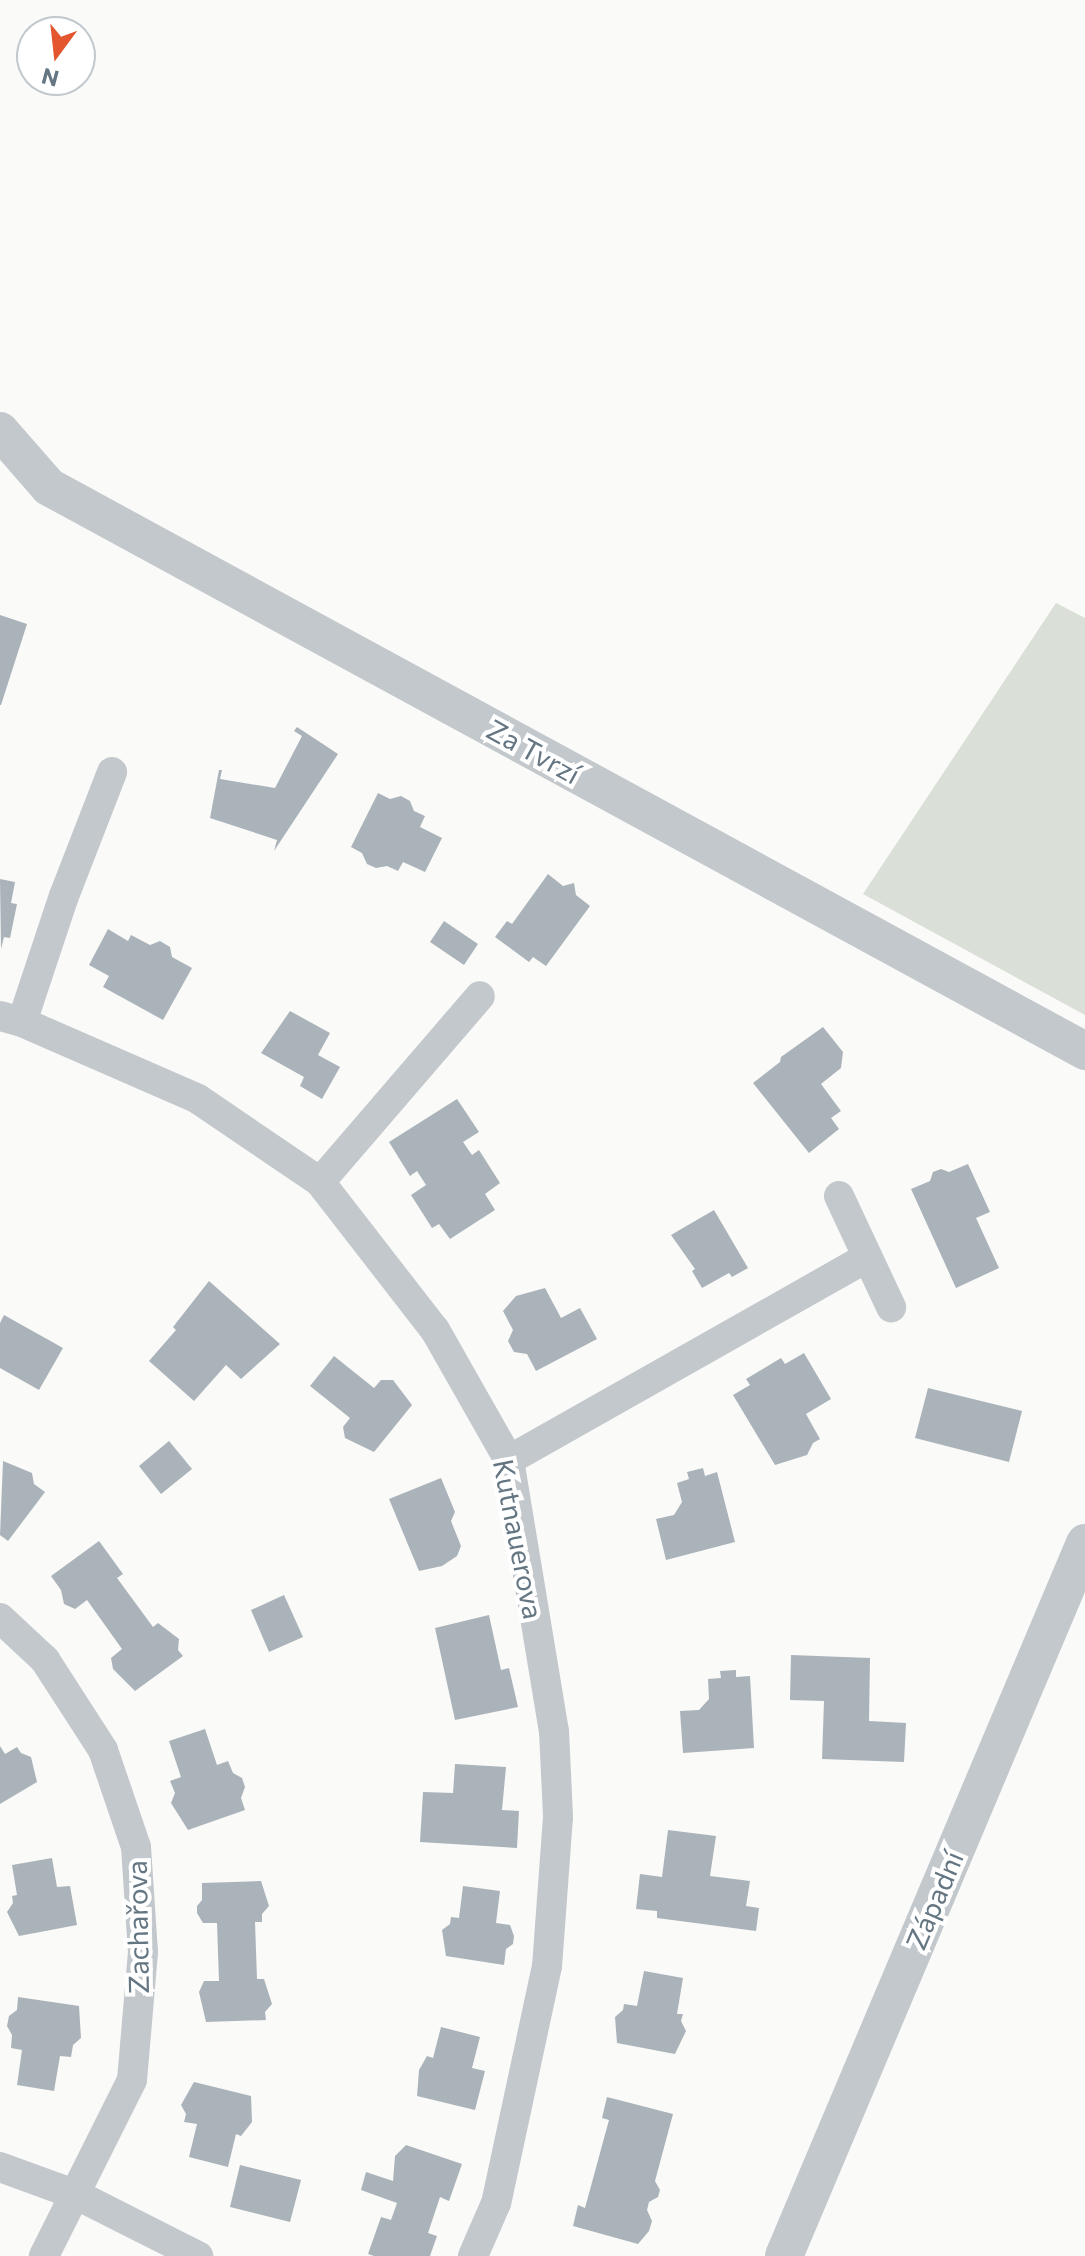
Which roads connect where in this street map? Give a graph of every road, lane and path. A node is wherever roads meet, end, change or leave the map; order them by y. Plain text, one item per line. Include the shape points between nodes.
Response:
1 (0, 431) edge
2 (112, 772) dead end
3 (480, 996) dead end
4 (11, 1019) edge
5 (1085, 1051) edge
6 (320, 1182) junction
7 (839, 1196) dead end
8 (868, 1257) junction
9 (891, 1307) dead end
10 (509, 1460) junction
11 (1085, 1543) edge
12 (0, 1618) edge
13 (0, 2167) edge
14 (77, 2195) junction
15 (44, 2256) edge
16 (198, 2256) edge
17 (473, 2256) edge
18 (784, 2256) edge

1 - 5 street, Za Tvrzí via 49,487
2 - 4 street
3 - 6 street
4 - 6 street, Kutnauerova via 198,1099
6 - 10 street, Kutnauerova via 435,1330
7 - 8 street
8 - 9 street
8 - 10 street
10 - 17 street, Kutnauerova via 554,1731 558,1817 547,1966 496,2203
11 - 18 street, Západní
12 - 14 street, Zachařova via 45,1660 103,1750 136,1847 143,1952 132,2080
13 - 14 street
14 - 15 street, Zachařova
14 - 16 street

